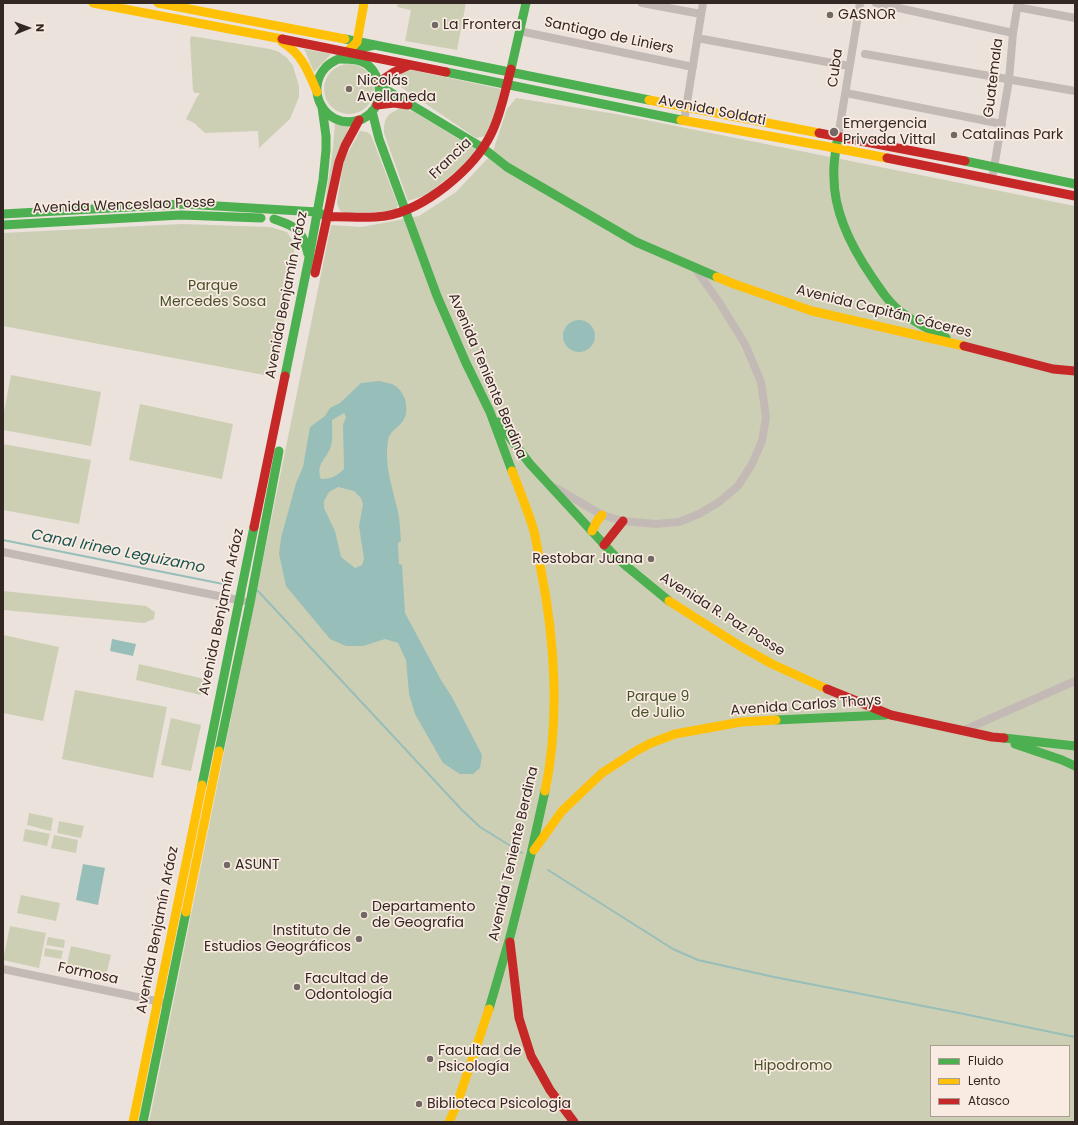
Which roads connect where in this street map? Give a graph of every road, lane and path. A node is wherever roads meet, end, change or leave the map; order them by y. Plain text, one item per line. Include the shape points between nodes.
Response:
1 (93, 3) edge
2 (158, 3) edge
3 (179, 3) edge
4 (364, 3) edge
5 (526, 3) edge
6 (642, 3) edge
7 (703, 3) edge
8 (860, 3) edge
9 (876, 3) edge
10 (167, 5) junction
11 (1018, 5) edge
12 (188, 6) edge
13 (701, 14) junction
14 (1075, 18) edge
15 (203, 24) junction
16 (519, 31) junction
17 (1013, 33) junction
18 (262, 35) junction
19 (697, 38) junction
20 (352, 50) junction
21 (865, 54) dead end
22 (410, 65) junction
23 (849, 66) junction
24 (371, 67) junction
25 (693, 67) junction
26 (510, 73) junction
27 (1009, 80) junction
28 (380, 84) junction
29 (507, 85) junction
30 (1075, 91) edge
31 (317, 92) junction
32 (846, 93) junction
33 (322, 107) junction
34 (375, 108) junction
35 (418, 108) junction
36 (686, 108) junction
37 (361, 119) junction
38 (684, 121) junction
39 (1002, 124) junction
40 (378, 135) junction
41 (838, 137) junction
42 (483, 148) junction
43 (835, 148) junction
44 (994, 167) junction
45 (992, 179) junction
46 (323, 180) junction
47 (1075, 184) edge
48 (1075, 196) edge
49 (405, 210) junction
50 (3, 214) edge
51 (317, 216) junction
52 (342, 216) joint
53 (299, 217) junction
54 (327, 218) junction
55 (274, 219) junction
56 (3, 225) edge
57 (309, 258) junction
58 (693, 266) junction
59 (961, 345) junction
60 (1075, 372) edge
61 (490, 412) junction
62 (547, 482) junction
63 (602, 515) junction
64 (623, 521) junction
65 (592, 531) junction
66 (604, 545) junction
67 (3, 552) edge
68 (239, 600) junction
69 (250, 603) junction
70 (1075, 681) edge
71 (891, 714) junction
72 (962, 731) junction
73 (992, 737) junction
74 (1075, 746) edge
75 (1075, 766) edge
76 (531, 854) junction
77 (510, 937) junction
78 (3, 969) edge
79 (158, 1001) junction
80 (168, 1003) junction
81 (133, 1122) edge
82 (143, 1122) edge
83 (449, 1122) edge
84 (574, 1122) edge

1 - 15 main road
2 - 10 main road
3 - 10 street
4 - 20 main road
5 - 16 main road, Francia
6 - 13 street
7 - 13 street
8 - 23 street, Cuba
9 - 17 street
10 - 12 main road
11 - 14 street
11 - 17 street, Guatemala
12 - 15 street via 194,19
12 - 20 main road via 346,39
13 - 19 street
15 - 18 main road
16 - 25 street, Santiago de Liniers
16 - 26 main road, Francia
17 - 27 street, Guatemala
18 - 20 main road
18 - 31 main road via 294,50 303,61
19 - 23 street
19 - 25 street
20 - 22 main road, Avenida Soldati via 364,51 374,57
20 - 24 main road
20 - 24 main road via 353,58
20 - 26 main road, Avenida Soldati via 375,45
20 - 31 main road via 325,68 317,83
21 - 27 street
22 - 28 main road via 388,75
22 - 29 main road, Avenida Soldati
23 - 32 street, Cuba
24 - 28 main road
25 - 36 street
26 - 29 main road, Francia
26 - 36 main road, Avenida Soldati
27 - 30 street
27 - 39 street, Guatemala
28 - 34 main road via 380,96
28 - 35 main road, Avenida Capitán Cáceres
29 - 38 main road, Avenida Soldati
29 - 42 main road, Francia via 498,118
31 - 33 main road
32 - 39 street
32 - 41 street, Cuba
33 - 37 main road via 327,114 342,122
33 - 46 main road, Avenida Benjamín Aráoz via 326,136
34 - 35 main road via 394,103
34 - 37 main road
34 - 40 main road, Avenida Teniente Berdina
35 - 42 main road, Avenida Capitán Cáceres
36 - 38 street
36 - 41 main road, Avenida Soldati
37 - 40 main road via 371,125
37 - 54 main road, Avenida Benjamín Aráoz via 339,162
38 - 43 main road, Avenida Soldati
39 - 44 street, Guatemala
40 - 49 main road, Avenida Teniente Berdina
41 - 43 main road
41 - 44 main road, Avenida Soldati
42 - 49 main road, Francia via 452,181 430,197
42 - 58 main road, Avenida Capitán Cáceres via 507,167 636,242
43 - 45 main road, Avenida Soldati
43 - 59 main road via 835,196 840,217 847,237 868,272 888,300 901,312 915,322
44 - 45 street, Guatemala
44 - 47 main road, Avenida Soldati
45 - 48 main road, Avenida Soldati
46 - 51 main road, Avenida Benjamín Aráoz
46 - 53 main road
49 - 52 main road, Francia via 365,218
49 - 61 main road, Avenida Teniente Berdina via 444,314
50 - 53 main road via 184,204
51 - 53 main road, Avenida Wenceslao Posse
51 - 54 main road, Avenida Wenceslao Posse
51 - 57 main road, Avenida Benjamín Aráoz
52 - 54 main road, Avenida Wenceslao Posse
53 - 55 main road, Avenida Wenceslao Posse
54 - 69 main road, Avenida Benjamín Aráoz via 288,400
55 - 56 main road, Avenida Wenceslao Posse via 182,215
55 - 57 main road via 300,231
57 - 68 main road, Avenida Benjamín Aráoz
58 - 59 main road, Avenida Capitán Cáceres via 734,284 812,311
58 - 64 street via 745,344 761,382 766,417 762,441 738,486 699,514 679,522 656,524
59 - 60 main road, Avenida Capitán Cáceres via 1053,369
61 - 62 main road, Avenida R. Paz Posse
61 - 76 main road, Avenida Teniente Berdina via 534,532 547,600 554,672 548,775
62 - 63 street
62 - 65 main road, Avenida R. Paz Posse
63 - 64 street
63 - 65 main road
64 - 66 main road
65 - 66 main road, Avenida R. Paz Posse
66 - 71 main road, Avenida R. Paz Posse via 665,598 740,646 814,684
67 - 68 street
68 - 69 street
68 - 79 main road, Avenida Benjamín Aráoz
69 - 80 main road, Avenida Benjamín Aráoz
70 - 72 street
71 - 72 main road, Avenida R. Paz Posse
71 - 76 main road, Avenida Carlos Thays via 741,722 675,734 651,743 602,773 562,811
72 - 73 main road, Avenida R. Paz Posse
73 - 74 main road, Avenida R. Paz Posse
73 - 75 main road
76 - 77 main road, Avenida Teniente Berdina
77 - 83 main road, Avenida Teniente Berdina via 482,1032
77 - 84 main road via 519,1018 531,1056 550,1090
78 - 79 street, Formosa
79 - 80 street, Formosa
79 - 81 main road, Avenida Benjamín Aráoz
80 - 82 main road, Avenida Benjamín Aráoz

